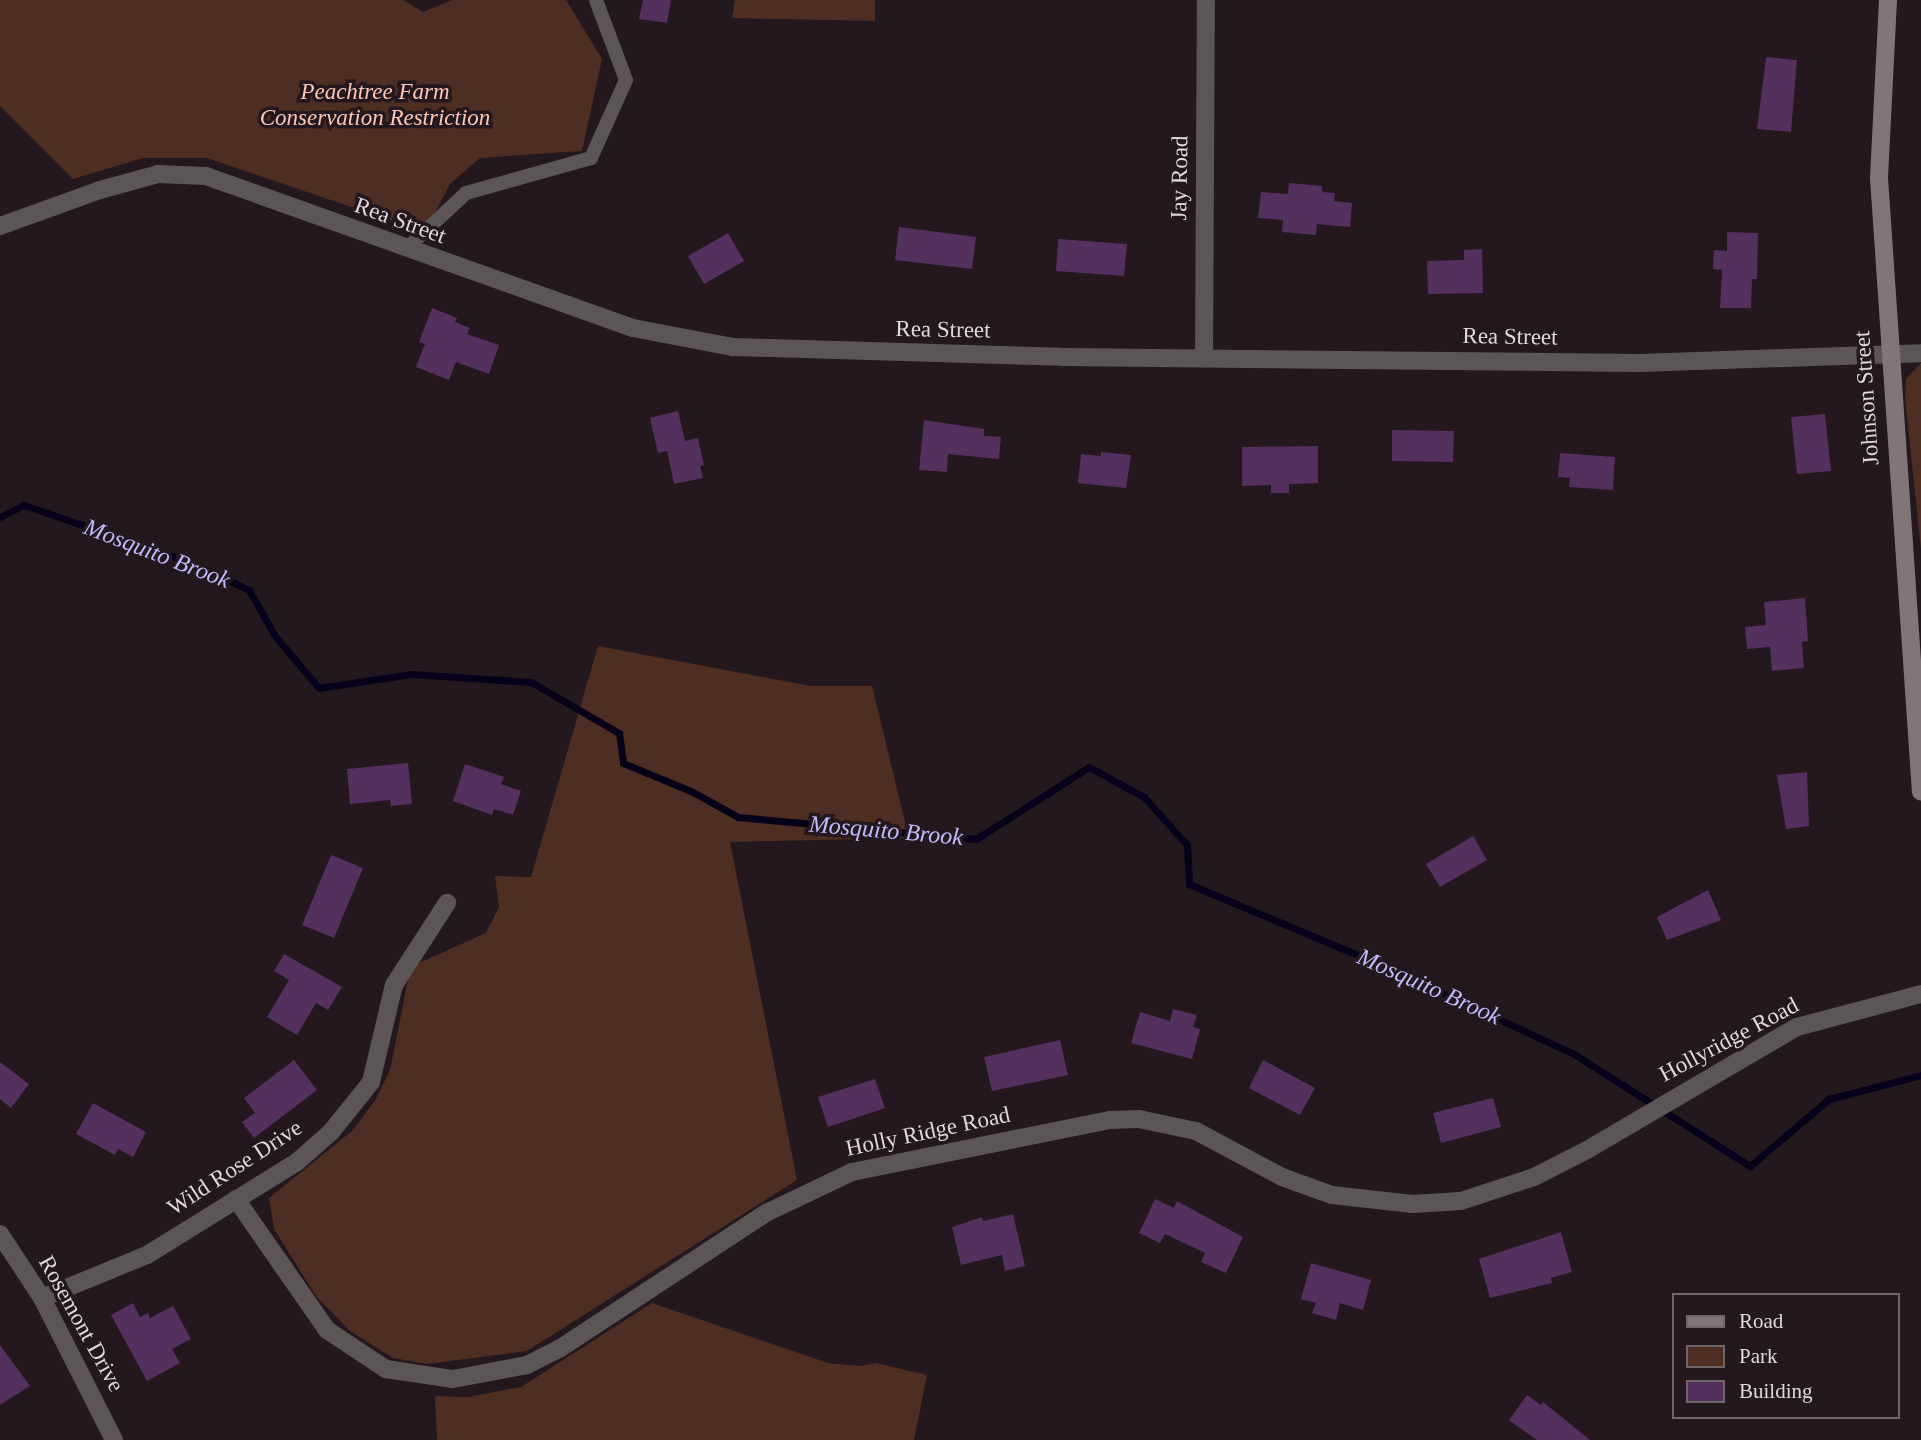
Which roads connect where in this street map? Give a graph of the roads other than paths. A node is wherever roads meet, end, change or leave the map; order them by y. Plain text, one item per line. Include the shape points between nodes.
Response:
1 (596, 0) edge
2 (1206, 0) edge
3 (1888, 0) edge
4 (0, 226) edge
5 (406, 249) junction
6 (1888, 353) junction
7 (1921, 353) edge
8 (1204, 357) junction
9 (1921, 792) edge
10 (447, 903) dead end
11 (1921, 994) edge
12 (1645, 1116) joint
13 (236, 1199) junction
14 (0, 1234) edge
15 (42, 1298) junction
16 (114, 1440) edge

1 - 5 lane via 625,80 591,158 466,193
2 - 8 street, Jay Road
3 - 6 street, Johnson Street via 1878,155
4 - 5 street, Rea Street via 158,174 206,176
5 - 8 street, Rea Street via 633,328 733,347
6 - 7 street, Rea Street
6 - 8 street, Rea Street via 1640,363
6 - 9 street, Johnson Street
10 - 13 street, Wild Rose Drive via 394,985 371,1082 352,1110 296,1162
11 - 12 street, Hollyridge Road via 1797,1027
12 - 13 street, Holly Ridge Road via 1534,1177 1461,1200 1412,1204 1372,1202 1307,1188 1196,1131 1139,1119 1111,1120 852,1172 766,1213 559,1349 517,1367 453,1379 386,1369 327,1330
13 - 15 street, Wild Rose Drive via 147,1255
14 - 15 street, Rosemont Drive
15 - 16 street, Rosemont Drive

